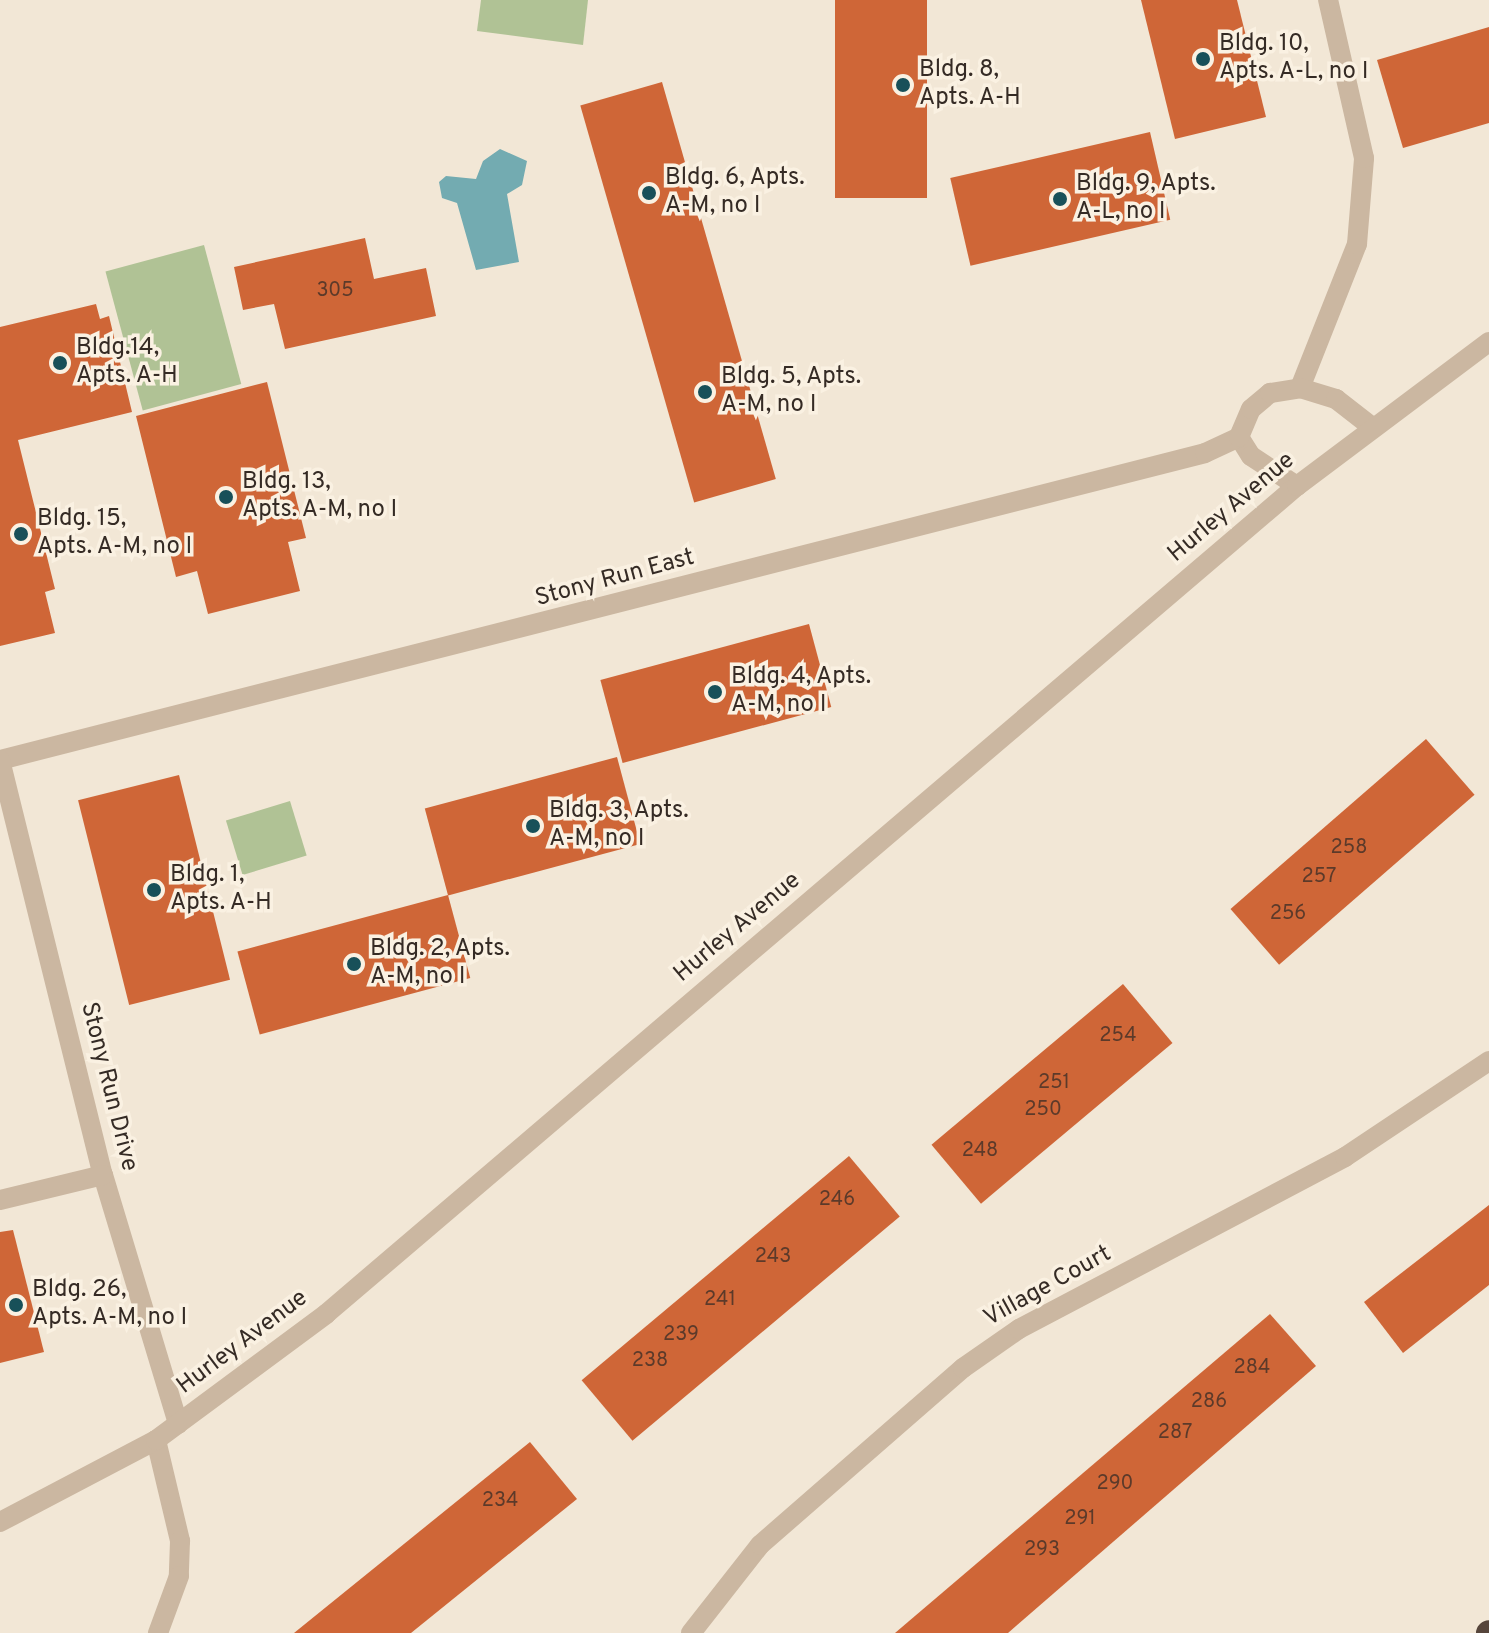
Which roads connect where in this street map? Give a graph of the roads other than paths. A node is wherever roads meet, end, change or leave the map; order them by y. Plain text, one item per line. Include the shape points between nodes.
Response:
1 (1328, 0) edge
2 (1489, 342) edge
3 (1300, 388) junction
4 (1372, 427) junction
5 (1239, 437) junction
6 (1297, 486) junction
7 (0, 760) edge
8 (1489, 1061) edge
9 (103, 1175) junction
10 (0, 1200) edge
11 (178, 1424) junction
12 (156, 1440) junction
13 (0, 1522) edge
14 (158, 1633) edge
15 (691, 1633) edge

1 - 3 street via 1364,158 1357,244
2 - 4 street, Hurley Avenue
3 - 4 street via 1336,399
3 - 5 street via 1270,393 1251,409
4 - 6 street, Hurley Avenue
5 - 6 street via 1251,456
5 - 7 street, Stony Run East via 1205,453 590,614
6 - 11 street, Hurley Avenue via 326,1314
7 - 9 street, Stony Run Drive
8 - 15 street, Village Court via 1345,1157 1019,1329 963,1368 760,1545
9 - 10 street
9 - 11 street, Stony Run Drive
11 - 12 street, Hurley Avenue
12 - 13 street, Hurley Avenue
12 - 14 street via 180,1541 179,1576

